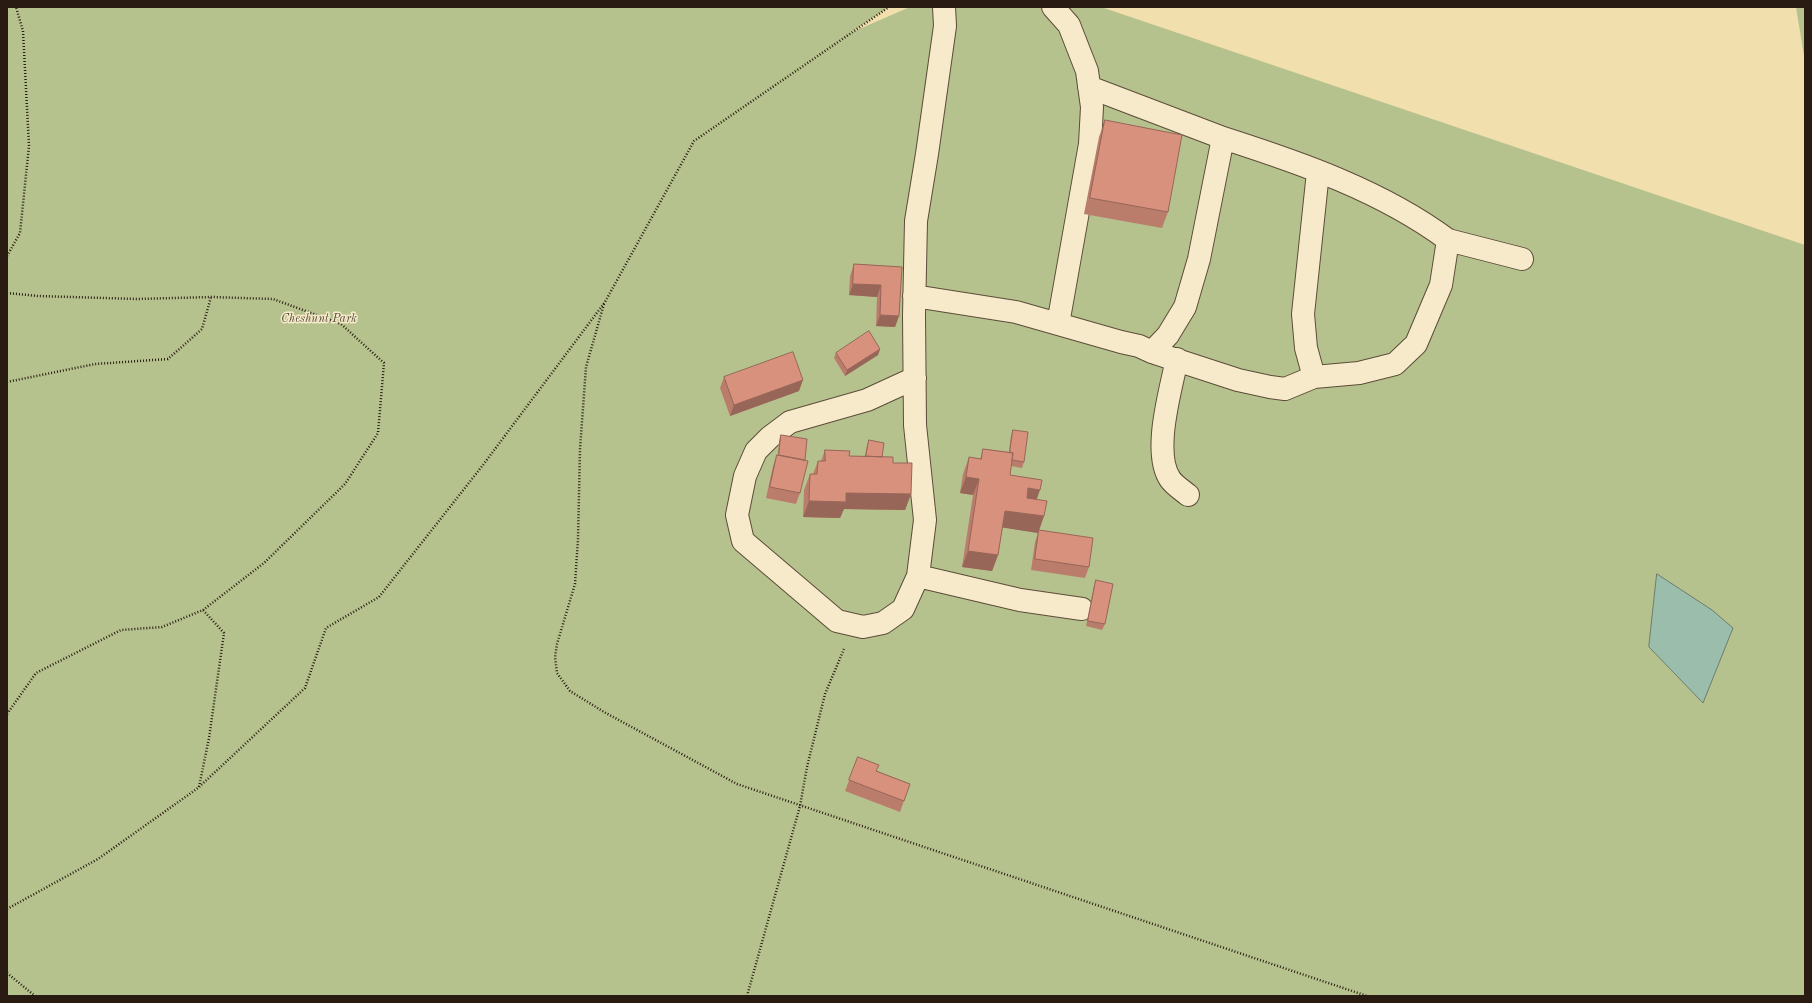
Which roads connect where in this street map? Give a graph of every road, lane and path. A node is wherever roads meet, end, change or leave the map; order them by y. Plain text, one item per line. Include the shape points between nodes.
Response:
1 (16, 7) edge
2 (889, 7) edge
3 (944, 7) edge
4 (1053, 7) edge
5 (1089, 88) junction
6 (1223, 138) junction
7 (1318, 172) junction
8 (1448, 240) junction
9 (7, 256) edge
10 (1522, 259) dead end
11 (7, 293) edge
12 (914, 296) junction
13 (211, 297) junction
14 (605, 302) junction
15 (1058, 324) junction
16 (1152, 352) junction
17 (1177, 359) junction
18 (1314, 377) junction
19 (915, 378) junction
20 (7, 382) edge
21 (1188, 495) dead end
22 (918, 576) junction
23 (1082, 609) dead end
24 (203, 610) junction
25 (854, 625) junction
26 (7, 714) edge
27 (198, 788) junction
28 (800, 806) junction
29 (7, 910) edge
30 (7, 973) edge
31 (35, 996) edge
32 (747, 996) edge
33 (1367, 996) edge

1 - 9 path via 23,31 29,146 20,233
2 - 14 path via 694,141
3 - 12 lane via 944,26 916,221
4 - 5 lane via 1069,25 1087,72
5 - 6 lane
5 - 15 lane via 1092,107 1090,144
6 - 7 lane via 1292,160
6 - 16 lane via 1199,259 1185,307 1168,335
7 - 8 lane via 1366,192 1424,222
7 - 18 lane via 1303,314 1306,348
8 - 10 lane
8 - 18 lane via 1441,285 1416,344 1395,364 1359,373
11 - 13 path via 137,299
12 - 15 lane via 1016,312
12 - 19 lane
13 - 20 path via 202,329 168,359 95,364
13 - 24 path via 273,300 341,324 384,363 378,433 345,484 264,563
14 - 27 path via 483,465 379,597 326,628 305,688
14 - 28 path via 586,367 575,584 557,644 557,672 570,691 604,712 738,784
15 - 16 lane via 1139,346
16 - 17 lane
17 - 18 lane via 1238,380 1285,389
17 - 21 lane via 1163,431 1162,453 1170,479
19 - 22 lane via 915,425 925,520
19 - 25 lane via 867,400 790,422 756,451 745,476 737,515 743,541 837,621
22 - 23 lane via 1020,600
22 - 25 lane via 903,609 883,623 863,627
24 - 26 path via 162,627 121,630 36,673
24 - 27 path via 224,633 209,738
25 - 28 path via 825,694
27 - 29 path via 98,859
28 - 32 path
28 - 33 path
30 - 31 path

